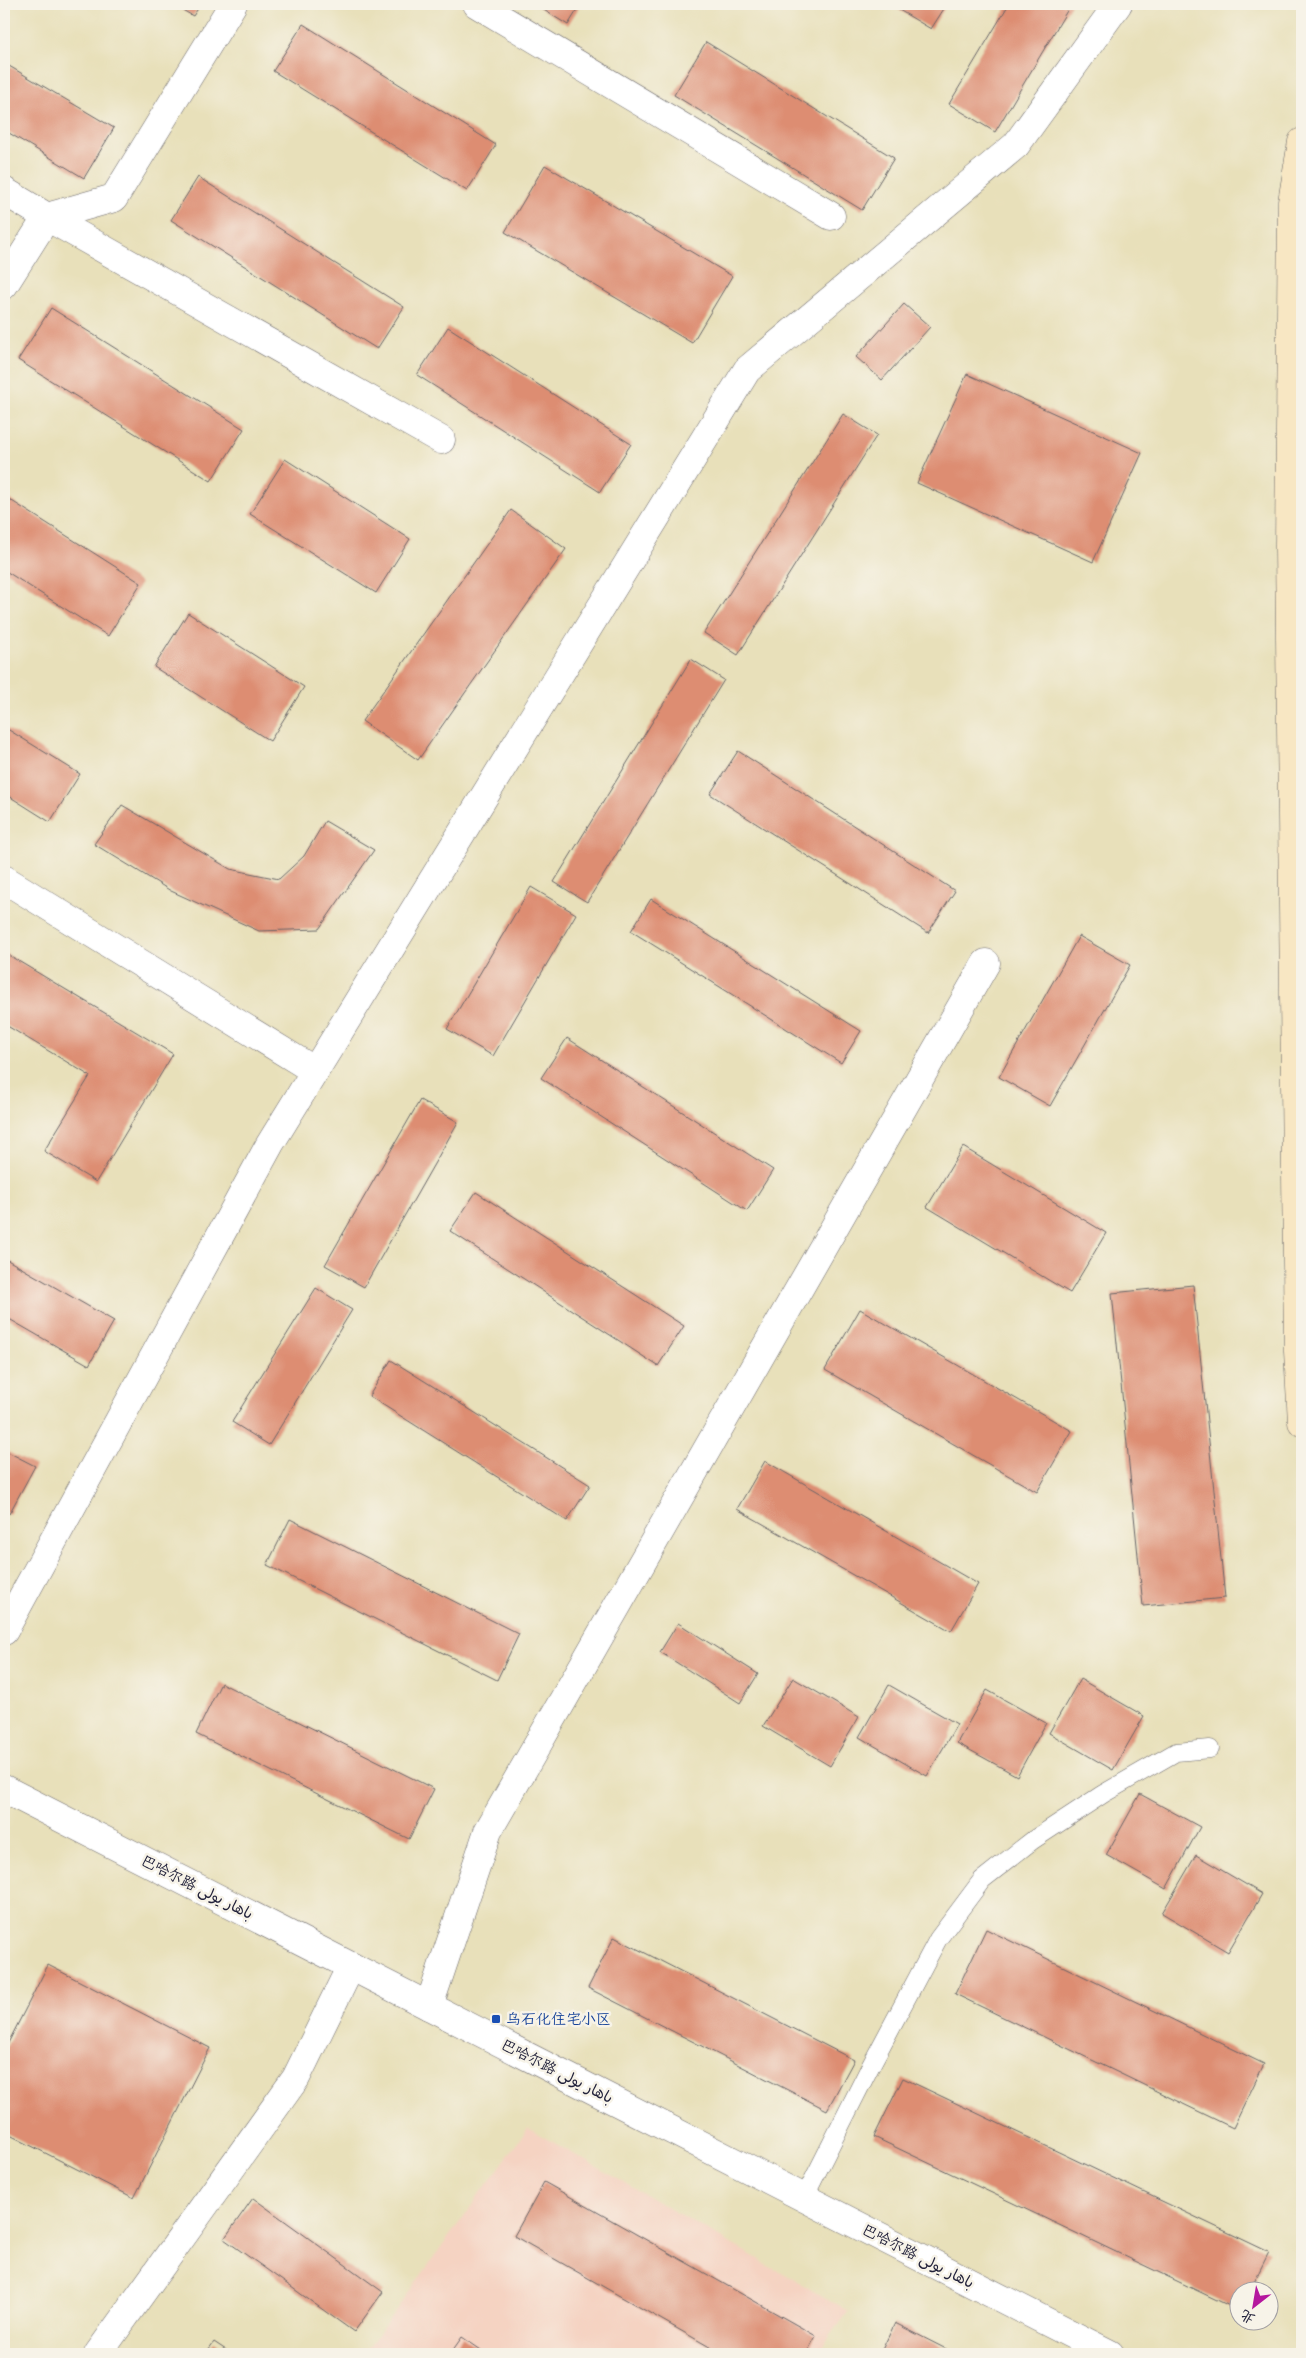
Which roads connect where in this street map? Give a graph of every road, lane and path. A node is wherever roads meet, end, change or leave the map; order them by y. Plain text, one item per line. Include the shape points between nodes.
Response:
1 (233, 4) edge
2 (477, 4) edge
3 (1118, 4) edge
4 (1302, 142) edge
5 (4, 191) edge
6 (831, 216) dead end
7 (47, 217) junction
8 (4, 285) edge
9 (441, 440) dead end
10 (4, 879) edge
11 (986, 963) dead end
12 (315, 1071) junction
13 (1302, 1422) edge
14 (4, 1631) edge
15 (1210, 1749) dead end
16 (4, 1789) edge
17 (351, 1966) junction
18 (429, 2006) junction
19 (804, 2198) junction
20 (98, 2354) edge
21 (1110, 2354) edge

1 - 7 street via 114,198
2 - 6 street
3 - 12 street via 1016,145 747,370
4 - 13 main road via 1292,202 1289,547 1298,1351
5 - 7 street
7 - 8 street
7 - 9 street
10 - 12 street
11 - 18 street via 488,1831
12 - 14 street via 270,1144
15 - 19 lane via 1176,1752 1033,1840 982,1880 938,1939
16 - 17 street, 巴哈尔路 باھار يولى
17 - 18 street, 巴哈尔路 باھار يولى
17 - 20 street via 296,2078
18 - 19 street, 巴哈尔路 باھار يولى
19 - 21 street, 巴哈尔路 باھار يولى

